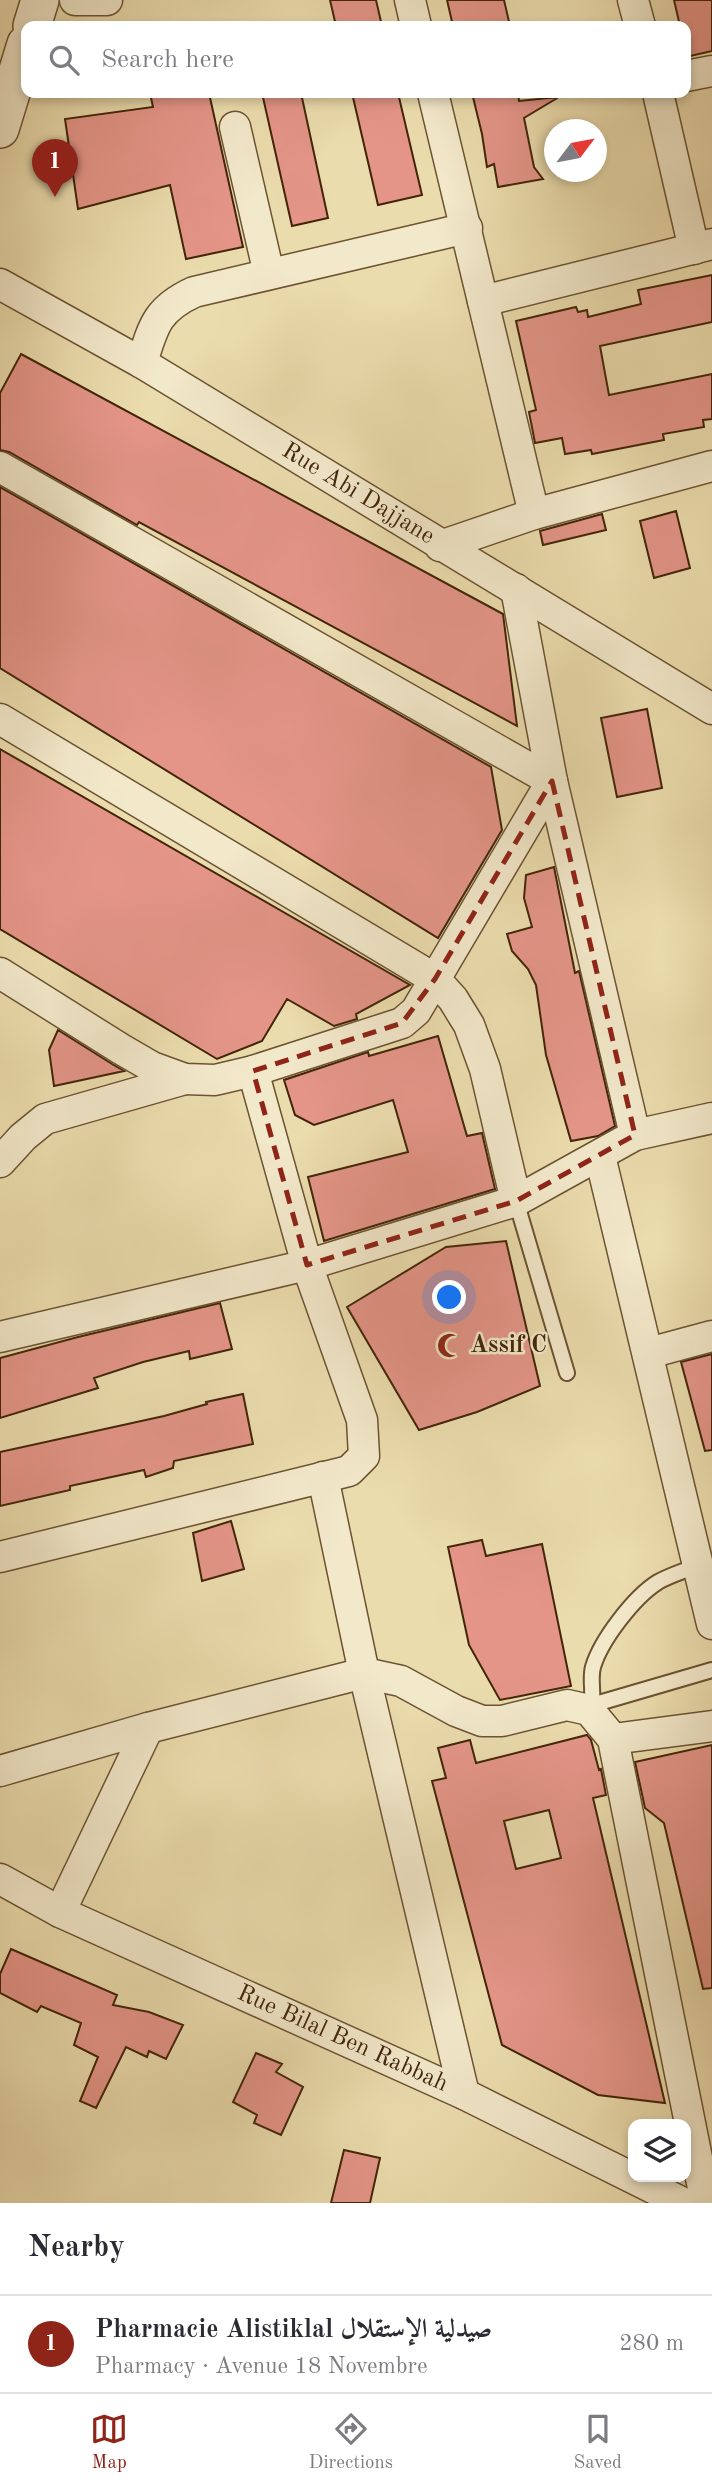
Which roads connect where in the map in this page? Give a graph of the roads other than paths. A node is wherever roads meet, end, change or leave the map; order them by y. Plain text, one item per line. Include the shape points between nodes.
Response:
1 (40, 0) edge
2 (75, 0) edge
3 (107, 0) edge
4 (410, 0) edge
5 (633, 0) edge
6 (34, 21) edge
7 (415, 21) edge
8 (639, 21) edge
9 (21, 61) edge
10 (712, 71) edge
11 (691, 75) edge
12 (433, 98) edge
13 (659, 98) edge
14 (235, 127) dead end
15 (0, 130) edge
16 (467, 228) junction
17 (703, 246) edge
18 (269, 274) junction
19 (0, 284) edge
20 (483, 300) junction
21 (142, 363) junction
22 (712, 466) edge
23 (0, 467) edge
24 (534, 514) junction
25 (440, 546) junction
26 (516, 589) junction
27 (712, 709) edge
28 (0, 719) edge
29 (552, 781) junction
30 (0, 973) edge
31 (435, 979) junction
32 (253, 1072) junction
33 (185, 1079) junction
34 (712, 1118) edge
35 (635, 1135) junction
36 (600, 1156) junction
37 (0, 1162) edge
38 (516, 1201) junction
39 (307, 1265) junction
40 (712, 1336) edge
41 (0, 1337) edge
42 (649, 1353) junction
43 (567, 1373) dead end
44 (323, 1477) junction
45 (0, 1557) edge
46 (698, 1565) junction
47 (712, 1624) edge
48 (712, 1670) edge
49 (365, 1673) junction
50 (591, 1707) junction
51 (712, 1727) edge
52 (148, 1728) junction
53 (613, 1739) junction
54 (0, 1771) edge
55 (0, 1878) edge
56 (60, 1912) junction
57 (464, 2094) junction
58 (683, 2203) edge
59 (706, 2203) edge

1 - 6 street
2 - 3 street
4 - 7 street
5 - 8 street
9 - 15 street
10 - 11 street
12 - 16 street
13 - 17 street
14 - 18 street
16 - 18 street
16 - 20 street
17 - 20 street
18 - 21 street via 178,300 153,326
19 - 21 street, Rue Abi Dajjane
20 - 24 street
21 - 25 street, Rue Abi Dajjane
22 - 24 street
23 - 29 street
24 - 25 street
25 - 26 street, Rue Abi Dajjane
26 - 27 street, Rue Abi Dajjane
26 - 29 street
28 - 31 street
29 - 31 street
29 - 35 street
30 - 33 street via 152,1067
31 - 32 street via 416,1011 402,1023
31 - 38 street via 469,1025 485,1069
32 - 33 street via 215,1080
32 - 39 street
33 - 37 street via 45,1119
34 - 35 street
35 - 36 street
36 - 38 street
36 - 42 street
38 - 39 street
38 - 43 lane
39 - 41 street
39 - 44 street via 365,1438 364,1456 349,1471
40 - 42 street
42 - 46 street
44 - 45 street
44 - 49 street
46 - 47 street
46 - 50 lane via 657,1583 608,1636 592,1668
48 - 50 lane
49 - 50 street via 401,1681 482,1721 502,1721 567,1705
49 - 52 street
49 - 57 street
50 - 53 street
51 - 53 street
52 - 54 street
52 - 56 street
53 - 59 street
55 - 56 street, Rue Bilal Ben Rabbah
56 - 57 street, Rue Bilal Ben Rabbah
57 - 58 street, Rue Bilal Ben Rabbah

